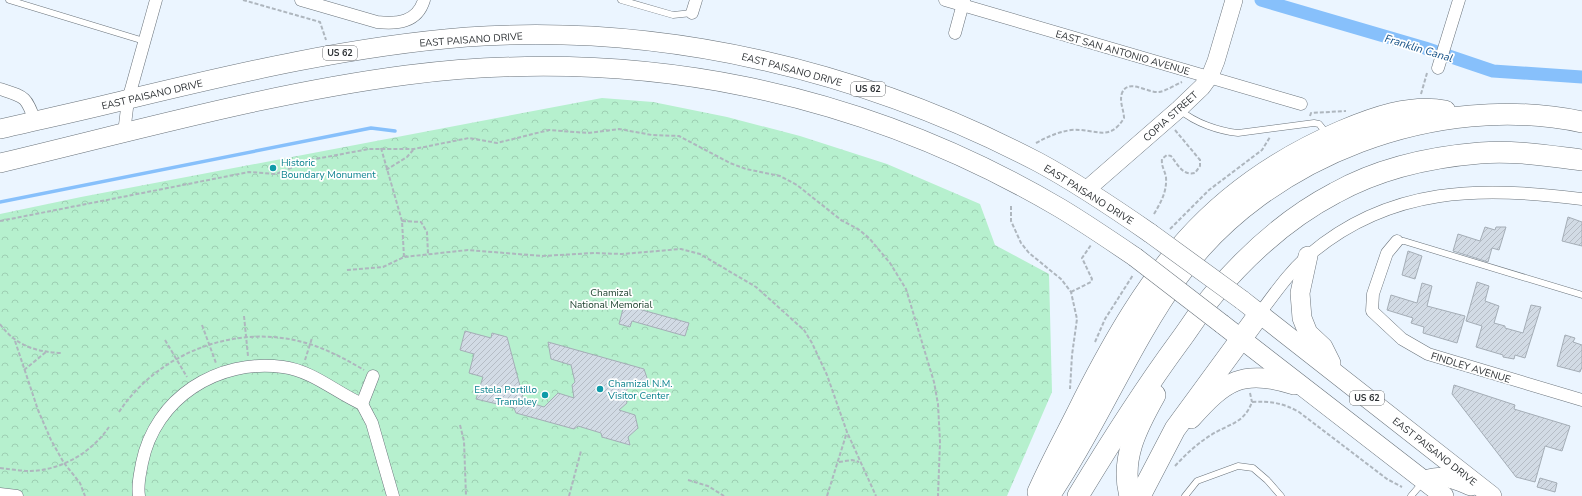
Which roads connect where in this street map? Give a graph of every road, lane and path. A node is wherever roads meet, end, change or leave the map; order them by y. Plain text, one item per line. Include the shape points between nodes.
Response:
1 (9, 0) edge
2 (156, 0) edge
3 (243, 0) edge
4 (301, 0) edge
5 (424, 0) edge
6 (621, 0) edge
7 (696, 0) edge
8 (945, 0) edge
9 (1459, 0) edge
10 (1234, 2) edge
11 (964, 3) edge
12 (692, 14) joint
13 (954, 33) dead end
14 (326, 40) dead end
15 (144, 41) junction
16 (1438, 68) dead end
17 (1187, 70) junction
18 (1210, 76) junction
19 (0, 89) edge
20 (128, 100) junction
21 (1300, 104) dead end
22 (1179, 109) junction
23 (1469, 117) junction
24 (35, 121) junction
25 (1582, 122) edge
26 (0, 129) edge
27 (1175, 129) dead end
28 (124, 133) junction
29 (1329, 137) junction
30 (1036, 143) dead end
31 (381, 148) junction
32 (414, 149) junction
33 (1582, 160) edge
34 (0, 163) edge
35 (386, 170) junction
36 (1014, 183) junction
37 (1086, 190) junction
38 (1577, 198) edge
39 (1011, 206) dead end
40 (1154, 214) dead end
41 (0, 221) edge
42 (402, 221) junction
43 (1397, 241) joint
44 (1091, 245) dead end
45 (428, 254) junction
46 (1308, 256) junction
47 (404, 257) junction
48 (347, 270) dead end
49 (1071, 292) junction
50 (1582, 295) edge
51 (1260, 313) junction
52 (244, 316) dead end
53 (0, 324) edge
54 (202, 325) dead end
55 (312, 338) dead end
56 (1241, 339) junction
57 (165, 340) dead end
58 (1181, 340) junction
59 (15, 341) junction
60 (46, 352) junction
61 (62, 352) dead end
62 (248, 366) junction
63 (24, 370) junction
64 (301, 371) junction
65 (1334, 372) junction
66 (220, 373) junction
67 (373, 376) dead end
68 (193, 386) junction
69 (1304, 388) junction
70 (1070, 392) dead end
71 (1582, 400) edge
72 (362, 404) junction
73 (460, 425) dead end
74 (109, 427) dead end
75 (847, 432) junction
76 (1166, 447) junction
77 (581, 451) dead end
78 (839, 462) junction
79 (860, 462) junction
80 (64, 463) junction
81 (0, 468) edge
82 (1172, 469) dead end
83 (688, 480) dead end
84 (1425, 480) junction
85 (1402, 487) dead end
86 (138, 491) edge
87 (1080, 493) edge
88 (0, 494) edge
89 (1491, 495) edge
90 (17, 496) edge
91 (85, 496) edge
92 (128, 496) edge
93 (393, 496) edge
94 (466, 496) edge
95 (569, 496) edge
96 (724, 496) edge
97 (827, 496) edge
98 (876, 496) edge
99 (938, 496) edge
100 (1036, 496) edge
101 (1049, 496) edge
102 (1130, 496) edge
103 (1140, 496) edge
104 (1185, 496) edge
105 (1281, 496) edge
106 (1411, 496) edge
107 (1444, 496) edge

1 - 15 lane
2 - 15 street
3 - 14 path via 320,22
4 - 5 street via 377,22 404,22 413,18
6 - 12 lane via 673,15
7 - 12 street
8 - 11 street, EAST SAN ANTONIO AVENUE
9 - 16 street
10 - 18 main road, COPIA STREET
11 - 13 street
11 - 17 street, EAST SAN ANTONIO AVENUE
15 - 20 street
17 - 18 street, EAST SAN ANTONIO AVENUE
17 - 30 path via 1182,82 1160,92 1148,92 1134,86 1127,87 1122,93 1121,102 1124,118 1112,132 1061,132
18 - 21 street, EAST SAN ANTONIO AVENUE
18 - 22 main road, COPIA STREET
19 - 24 street via 22,96
20 - 24 main road, EAST PAISANO DRIVE / US 62
20 - 28 street
20 - 37 main road, EAST PAISANO DRIVE / US 62 via 286,63 405,44 468,37 610,37 705,49 764,60 875,92 979,133 1040,163
22 - 29 lane via 1191,119 1229,132 1314,123 1319,124
22 - 37 main road, COPIA STREET
23 - 25 highway via 1505,113 1561,117
23 - 29 highway via 1442,110 1414,110 1356,126
23 - 101 highway via 1414,125 1346,147 1300,169 1278,183 1219,230 1180,275 1160,305
24 - 26 main road, EAST PAISANO DRIVE / US 62
27 - 40 path via 1200,160 1200,166 1190,175 1185,173 1171,156 1164,156 1161,163 1166,176 1166,188
28 - 34 main road
28 - 36 main road via 222,109 405,76 447,71 589,66 685,75 796,98 868,120 933,145
29 - 100 highway via 1271,168 1230,197 1170,258 1144,293 1104,362
31 - 32 path
31 - 35 path
31 - 41 path via 310,160 276,174 249,172
32 - 35 path via 407,157
32 - 99 path via 469,138 497,143 549,130 588,133 618,129 652,135 679,136 730,163 780,176 797,185 841,220 870,238 906,289 934,382 938,404
33 - 58 highway via 1527,153 1482,153 1407,166 1373,176 1341,190 1300,214 1255,251 1214,294
35 - 42 path
36 - 37 main road via 1035,183 1066,198 1073,198
36 - 56 main road, bridge via 1135,257
37 - 51 main road, EAST PAISANO DRIVE / US 62, bridge
38 - 46 street via 1480,192 1436,195 1398,205 1360,220 1332,236
39 - 49 path via 1011,221 1021,243 1029,254 1061,279
42 - 45 path via 421,222 425,226
42 - 47 path
43 - 50 lane via 1404,240
43 - 71 street, FINDLEY AVENUE via 1387,253 1373,294 1372,311 1402,339 1428,354
44 - 49 path via 1082,258 1091,282
45 - 47 path
45 - 75 path via 473,250 542,256 622,254 681,249 700,254 756,287 804,330 828,375
46 - 51 street
46 - 65 main road via 1300,293 1302,318 1308,333 1323,347
47 - 48 path via 383,267
49 - 70 path via 1077,319
51 - 56 highway
51 - 65 main road, EAST PAISANO DRIVE / US 62
52 - 62 path
53 - 59 path
54 - 66 path
55 - 64 path
56 - 69 main road
56 - 76 highway via 1175,429
57 - 68 path
58 - 87 highway via 1146,388
58 - 102 highway via 1134,438 1126,464 1126,481
59 - 60 path via 37,351
59 - 63 path
60 - 61 path
60 - 63 path
62 - 64 street via 284,367
62 - 66 street
63 - 80 path via 46,428
64 - 72 street
65 - 89 main road, EAST PAISANO DRIVE / US 62
66 - 68 street
67 - 72 street
68 - 86 street via 168,410 147,441
69 - 76 main road via 1259,377 1231,382 1199,410
69 - 84 main road
72 - 93 street via 372,423
73 - 94 path via 464,441
74 - 80 path via 96,444 75,459
75 - 78 path
75 - 79 path
76 - 103 highway
77 - 95 path
78 - 79 path
78 - 97 path
79 - 98 path
80 - 81 path via 30,471
80 - 91 path via 80,483
82 - 85 path via 1202,441 1243,418 1252,402 1270,401 1299,412 1387,479
83 - 96 path via 708,486
84 - 89 main road via 1439,476 1450,477
84 - 106 lane
84 - 107 main road
86 - 92 street
88 - 90 street
104 - 105 lane via 1197,480 1238,466 1253,468

